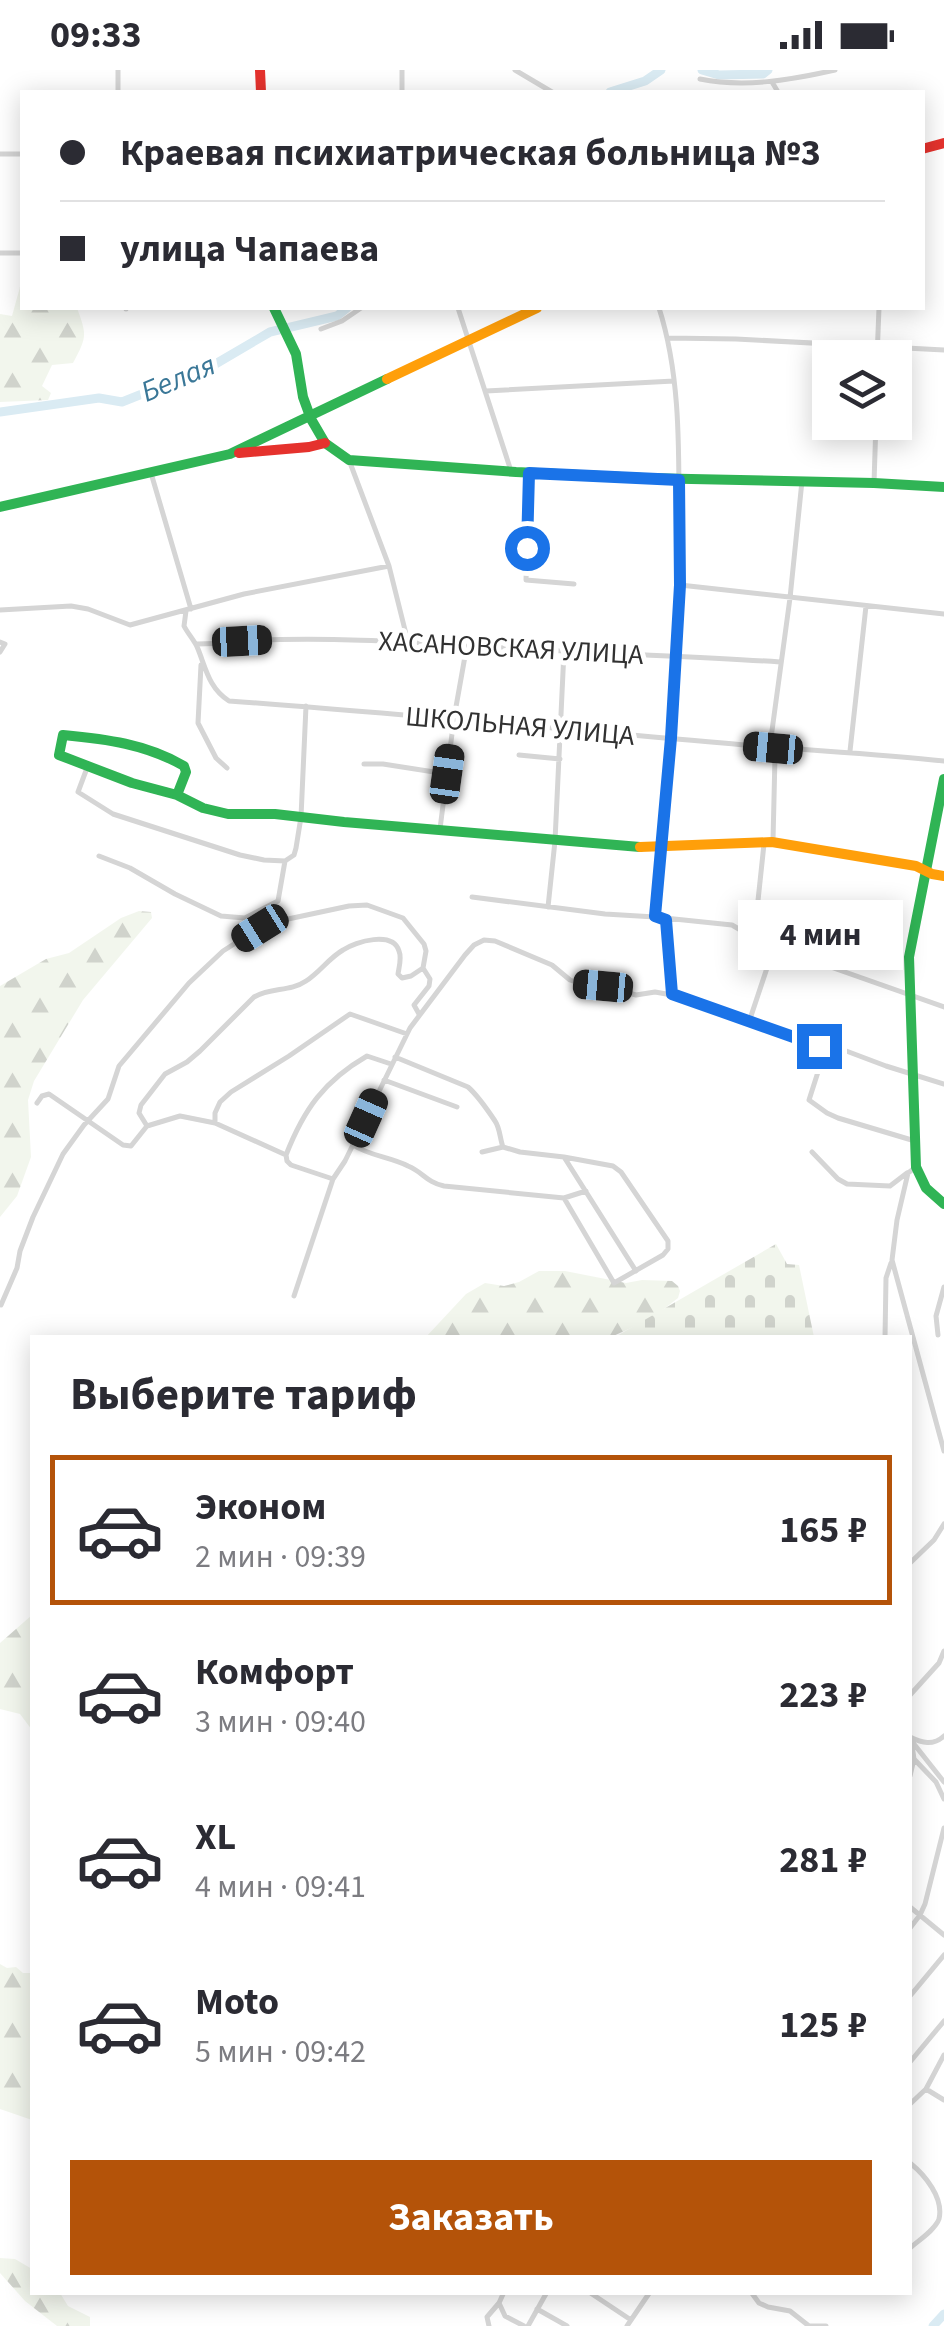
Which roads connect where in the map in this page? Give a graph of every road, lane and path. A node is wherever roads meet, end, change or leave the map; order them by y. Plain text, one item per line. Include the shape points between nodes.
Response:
1 (516, 70) edge
2 (835, 70) edge
3 (700, 79) dead end
4 (772, 82) junction
5 (549, 90) edge
6 (777, 90) edge
7 (358, 310) edge
8 (459, 310) edge
9 (532, 310) edge
10 (659, 310) edge
11 (878, 310) edge
12 (276, 312) edge
13 (321, 329) dead end
14 (668, 338) junction
15 (468, 339) junction
16 (878, 340) edge
17 (812, 342) edge
18 (912, 348) edge
19 (944, 350) edge
20 (674, 381) junction
21 (486, 390) junction
22 (309, 415) junction
23 (875, 440) edge
24 (325, 443) junction
25 (230, 454) junction
26 (349, 460) junction
27 (511, 472) junction
28 (151, 473) junction
29 (529, 473) junction
30 (679, 480) junction
31 (802, 481) junction
32 (874, 483) junction
33 (944, 486) edge
34 (0, 507) edge
35 (389, 566) junction
36 (574, 584) dead end
37 (680, 585) junction
38 (790, 598) junction
39 (866, 606) junction
40 (0, 610) edge
41 (188, 610) junction
42 (944, 614) edge
43 (242, 641) dead end
44 (0, 642) edge
45 (408, 642) junction
46 (232, 643) dead end
47 (197, 644) junction
48 (467, 645) junction
49 (0, 652) edge
50 (564, 652) junction
51 (676, 654) junction
52 (201, 662) junction
53 (780, 662) junction
54 (306, 706) junction
55 (454, 718) junction
56 (562, 728) junction
57 (671, 738) junction
58 (773, 748) junction
59 (850, 751) junction
60 (520, 755) dead end
61 (560, 759) junction
62 (944, 761) edge
63 (364, 764) dead end
64 (87, 768) junction
65 (226, 768) dead end
66 (447, 774) junction
67 (944, 779) edge
68 (177, 795) junction
69 (301, 817) junction
70 (440, 829) junction
71 (555, 841) junction
72 (768, 843) junction
73 (661, 848) junction
74 (99, 856) dead end
75 (285, 861) junction
76 (924, 870) junction
77 (944, 876) edge
78 (472, 897) dead end
79 (548, 907) junction
80 (254, 914) junction
81 (655, 916) junction
82 (666, 920) junction
83 (260, 928) junction
84 (754, 938) junction
85 (774, 947) junction
86 (423, 968) junction
87 (672, 994) junction
88 (909, 994) junction
89 (944, 1007) edge
90 (420, 1014) junction
91 (749, 1022) junction
92 (406, 1034) junction
93 (826, 1047) junction
94 (395, 1056) junction
95 (391, 1064) junction
96 (913, 1073) junction
97 (383, 1080) junction
98 (944, 1084) edge
99 (37, 1103) dead end
100 (456, 1107) dead end
101 (89, 1122) junction
102 (215, 1122) junction
103 (147, 1126) junction
104 (915, 1142) junction
105 (353, 1145) junction
106 (502, 1146) junction
107 (482, 1152) dead end
108 (812, 1152) dead end
109 (286, 1154) junction
110 (564, 1157) junction
111 (912, 1170) junction
112 (333, 1179) junction
113 (586, 1191) junction
114 (564, 1198) junction
115 (944, 1204) edge
116 (892, 1260) junction
117 (636, 1271) junction
118 (944, 1288) edge
119 (294, 1296) dead end
120 (1, 1305) edge
121 (885, 1335) edge
122 (938, 1335) dead end
123 (944, 1451) edge
124 (944, 1524) edge
125 (912, 1560) edge
126 (944, 1651) edge
127 (912, 1693) edge
128 (944, 1736) edge
129 (912, 1740) edge
130 (912, 1742) edge
131 (912, 1749) edge
132 (914, 1759) junction
133 (912, 1768) edge
134 (944, 1782) edge
135 (944, 1799) edge
136 (944, 1828) edge
137 (912, 1909) edge
138 (920, 1915) junction
139 (912, 1925) edge
140 (944, 1935) edge
141 (944, 1954) edge
142 (912, 1994) edge
143 (944, 2020) edge
144 (944, 2056) edge
145 (912, 2060) edge
146 (926, 2089) junction
147 (944, 2100) edge
148 (912, 2102) edge
149 (912, 2165) edge
150 (912, 2246) edge
151 (503, 2295) edge
152 (545, 2295) edge
153 (593, 2295) edge
154 (648, 2295) edge
155 (753, 2295) edge
156 (499, 2303) junction
157 (537, 2310) junction
158 (630, 2324) edge
159 (490, 2326) edge
160 (526, 2326) edge
161 (566, 2326) edge
162 (809, 2326) edge
163 (826, 2326) edge

1 - 5 street
2 - 4 street
3 - 4 street
4 - 6 street
7 - 13 street
8 - 15 street
9 - 15 street
10 - 14 street
11 - 16 street
12 - 22 street via 296,354
14 - 17 street
14 - 20 street
15 - 21 street
15 - 22 street
18 - 19 street
20 - 21 street
20 - 30 street
21 - 27 street
22 - 24 street
22 - 25 street
23 - 32 street
24 - 25 street
24 - 26 street
25 - 28 street
26 - 27 street
26 - 35 street
27 - 29 street
28 - 34 street
28 - 41 street
29 - 30 street
29 - 36 street via 526,580
30 - 31 street
30 - 37 street
31 - 32 street
31 - 38 street
32 - 33 street
35 - 41 street
35 - 45 street
37 - 38 street
37 - 51 street
38 - 39 street
38 - 53 street
39 - 42 street
39 - 59 street
40 - 41 street via 71,606 130,624
41 - 47 street via 184,626
43 - 45 street, ХАСАНОВСКАЯ УЛИЦА
44 - 49 street
45 - 48 street, ХАСАНОВСКАЯ УЛИЦА
46 - 47 street
47 - 52 street
48 - 50 street, ХАСАНОВСКАЯ УЛИЦА
48 - 55 street
50 - 51 street, ХАСАНОВСКАЯ УЛИЦА
50 - 56 street
51 - 53 street, ХАСАНОВСКАЯ УЛИЦА
51 - 57 street
52 - 54 street, ШКОЛЬНАЯ УЛИЦА via 229,701
52 - 65 street via 198,722
53 - 58 street
54 - 55 street, ШКОЛЬНАЯ УЛИЦА
54 - 69 street
55 - 56 street, ШКОЛЬНАЯ УЛИЦА
55 - 66 street
56 - 57 street, ШКОЛЬНАЯ УЛИЦА
56 - 61 street
57 - 58 street, ШКОЛЬНАЯ УЛИЦА
57 - 73 street
58 - 59 street, ШКОЛЬНАЯ УЛИЦА
58 - 72 street
59 - 62 street, ШКОЛЬНАЯ УЛИЦА
60 - 61 street
61 - 71 street
63 - 66 street
64 - 68 street
64 - 68 street via 59,755 63,735 161,753 184,766
64 - 75 street via 78,792 112,814 240,854
66 - 70 street
67 - 76 street
68 - 69 street via 228,814
69 - 70 street
69 - 75 street via 294,855
70 - 71 street
71 - 73 street
71 - 79 street
72 - 73 street
72 - 76 street
72 - 84 street
73 - 81 street
74 - 80 street via 221,916
75 - 80 street via 278,901
76 - 77 street
76 - 88 street via 910,938
78 - 79 street
79 - 81 street
80 - 83 street
81 - 82 street
82 - 84 street via 732,925
82 - 87 street
83 - 86 street via 367,905 403,918 424,944
83 - 101 street via 189,983 119,1066 108,1099
84 - 85 street
85 - 88 street
85 - 91 street
86 - 90 street via 430,980 414,1005
86 - 103 street via 402,978 394,944 364,941 346,947 306,982 264,991 165,1074 141,1105
87 - 90 street via 582,984 552,965 484,940
87 - 91 street
88 - 89 street
88 - 96 street
90 - 92 street
91 - 93 street
92 - 94 street
92 - 102 street via 350,1014 230,1092
93 - 96 street
93 - 104 street via 809,1100 838,1118
94 - 95 street
94 - 106 street via 476,1094 496,1122
95 - 97 street
95 - 109 street via 368,1056 329,1082
96 - 98 street
96 - 104 street
97 - 100 street
97 - 105 street
99 - 101 street via 49,1094
101 - 103 street via 127,1146
101 - 120 street via 55,1167
102 - 103 street via 180,1116
102 - 109 street
104 - 111 street
105 - 112 street
105 - 114 street via 437,1184
106 - 107 street
106 - 110 street
108 - 111 street via 847,1184 890,1186
109 - 112 street via 291,1166
110 - 113 street
110 - 117 street via 621,1172 668,1240 663,1255
111 - 115 street
111 - 116 street
112 - 119 street
113 - 114 street
113 - 117 street
114 - 117 street via 614,1283
116 - 121 street
116 - 123 street
118 - 122 street
124 - 125 street
126 - 127 street
128 - 129 street via 930,1743
130 - 134 street
131 - 132 street
132 - 133 street
132 - 135 street
136 - 138 street
137 - 138 street
138 - 139 street
138 - 140 street
141 - 142 street
143 - 145 street
144 - 146 street
146 - 147 street
146 - 148 street
149 - 150 street via 931,2185 940,2214
151 - 156 street
152 - 157 street
153 - 158 street
154 - 158 street
155 - 162 street
156 - 159 street via 487,2317
156 - 160 street via 505,2316
157 - 160 street
157 - 161 street
162 - 163 street

